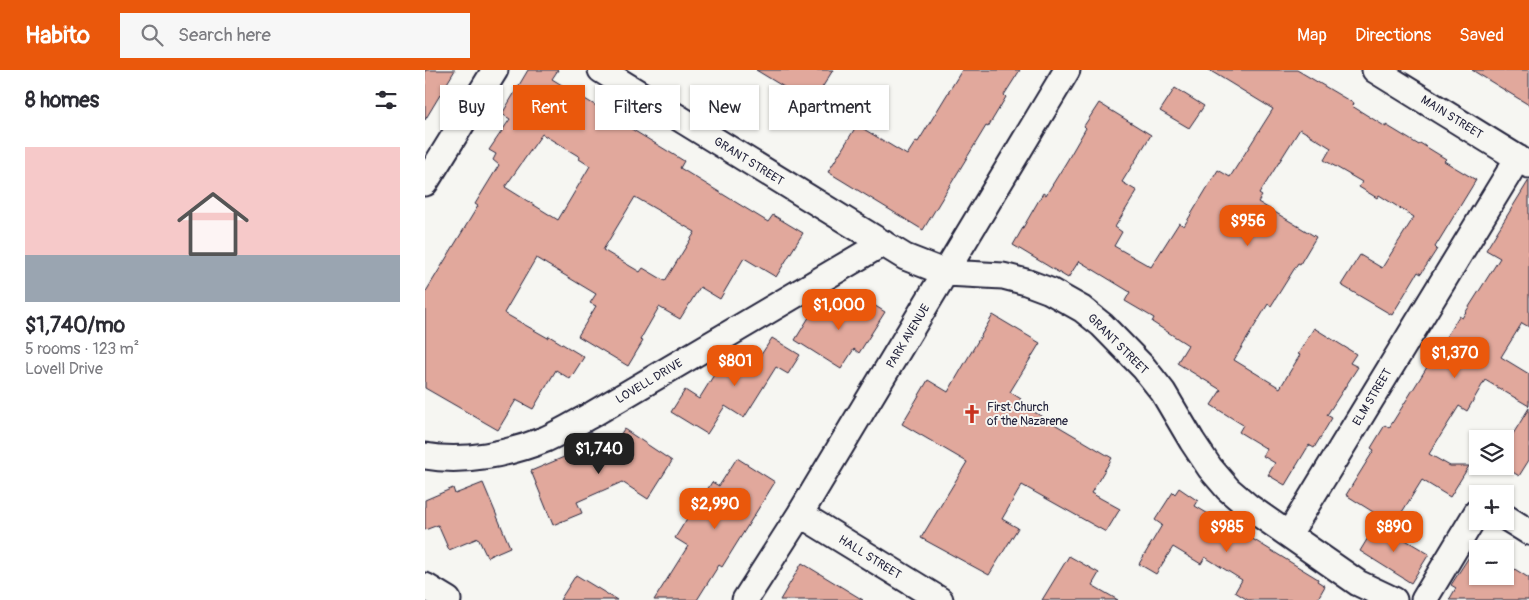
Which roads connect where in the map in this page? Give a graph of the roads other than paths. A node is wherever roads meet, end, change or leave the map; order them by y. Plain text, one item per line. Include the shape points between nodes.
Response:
1 (495, 70) edge
2 (601, 70) edge
3 (1067, 70) edge
4 (1375, 70) edge
5 (1524, 161) edge
6 (425, 184) edge
7 (883, 243) junction
8 (946, 273) junction
9 (425, 456) edge
10 (800, 514) junction
11 (1514, 523) edge
12 (1469, 525) edge
13 (1529, 532) edge
14 (1289, 534) junction
15 (425, 586) edge
16 (1353, 592) edge
17 (448, 600) edge
18 (745, 600) edge
19 (940, 600) edge
20 (1394, 600) edge
21 (1424, 600) edge

1 - 6 street
2 - 7 street, GRANT STREET
3 - 8 street, PARK AVENUE
4 - 5 street, MAIN STREET
5 - 14 street, ELM STREET
7 - 8 street, GRANT STREET via 905,257
7 - 9 street, LOVELL DRIVE via 547,438 519,449 493,454
8 - 10 street, PARK AVENUE
8 - 14 street, GRANT STREET via 1003,276 1026,282 1050,291 1102,324 1163,392 1196,448 1228,489
10 - 18 street, PARK AVENUE
10 - 19 street, HALL STREET
11 - 13 street
12 - 21 street
14 - 16 street, GRANT STREET
15 - 17 street
16 - 20 street, GRANT STREET

